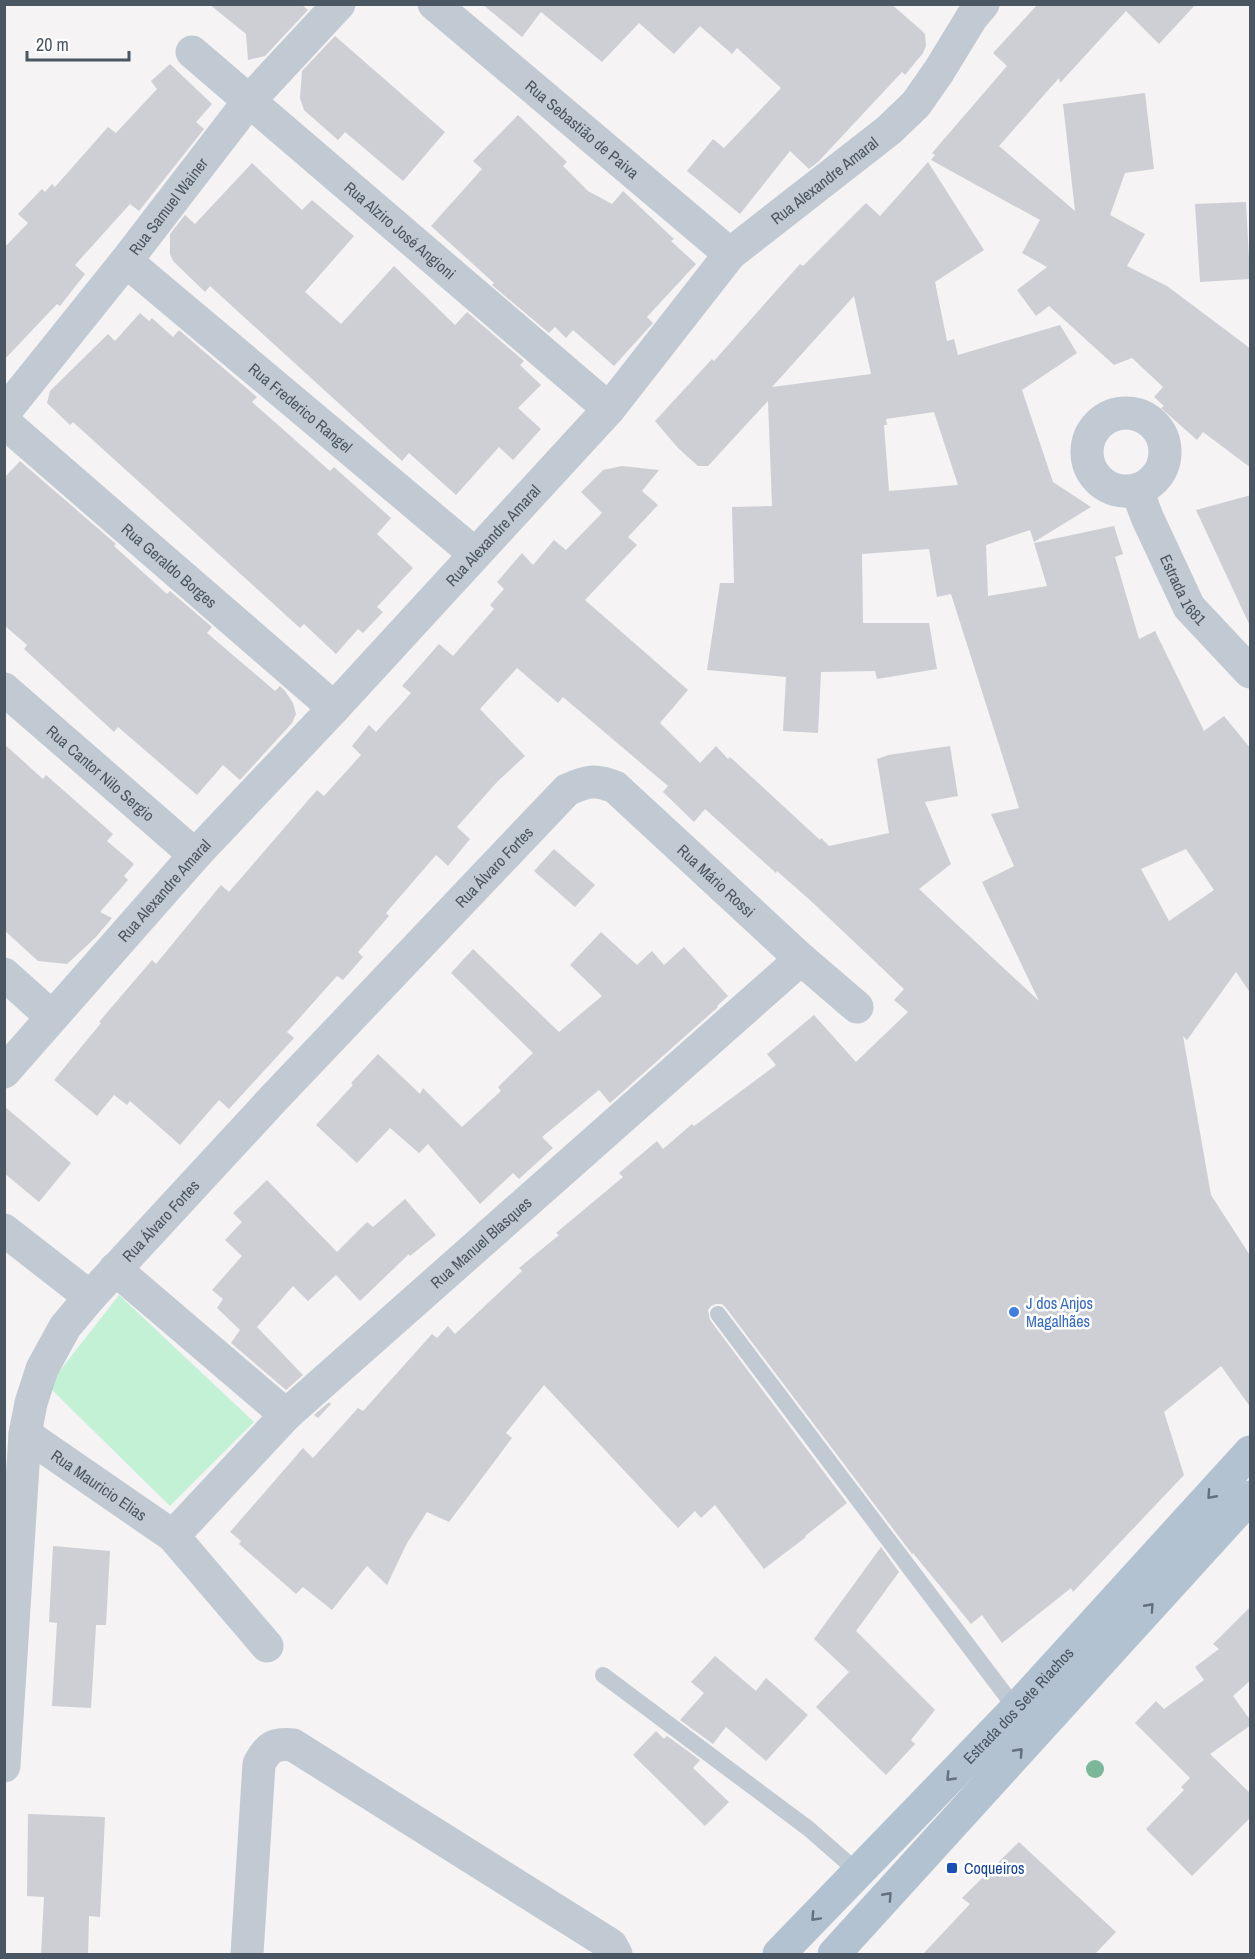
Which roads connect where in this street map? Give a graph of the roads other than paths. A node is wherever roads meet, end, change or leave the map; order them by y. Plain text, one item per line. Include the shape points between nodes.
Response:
1 (339, 4) edge
2 (434, 4) edge
3 (972, 9) edge
4 (192, 52) dead end
5 (249, 101) junction
6 (730, 254) junction
7 (126, 261) junction
8 (609, 409) junction
9 (4, 413) edge
10 (4, 422) edge
11 (1137, 490) dead end
12 (475, 554) junction
13 (1251, 672) edge
14 (4, 689) edge
15 (334, 708) junction
16 (567, 790) joint
17 (195, 855) junction
18 (801, 959) junction
19 (4, 974) edge
20 (857, 1007) dead end
21 (52, 1017) junction
22 (4, 1072) edge
23 (4, 1230) edge
24 (115, 1269) junction
25 (90, 1297) junction
26 (718, 1314) dead end
27 (286, 1415) junction
28 (25, 1434) junction
29 (1251, 1452) edge
30 (1251, 1497) edge
31 (173, 1536) junction
32 (267, 1646) dead end
33 (603, 1675) dead end
34 (1016, 1709) junction
35 (4, 1766) edge
36 (858, 1872) junction
37 (247, 1954) edge
38 (616, 1954) edge
39 (779, 1954) edge
40 (834, 1954) edge

1 - 5 street, Rua Samuel Wainer
2 - 6 street, Rua Sebastião de Paiva
3 - 6 street, Rua Alexandre Amaral via 939,71 909,110 889,130
4 - 5 street, Rua Alziro José Angioni
5 - 7 street, Rua Samuel Wainer
5 - 8 street, Rua Alziro José Angioni
6 - 8 street, Rua Alexandre Amaral
7 - 9 street, Rua Samuel Wainer
7 - 12 street, Rua Frederico Rangel
8 - 12 street, Rua Alexandre Amaral
10 - 15 street, Rua Geraldo Borges
11 - 13 street, Estrada 1681 via 1189,607
12 - 15 street, Rua Alexandre Amaral
14 - 17 street, Rua Cantor Nilo Sergio
15 - 17 street, Rua Alexandre Amaral
16 - 18 street, Rua Mário Rossi via 599,780 615,787
16 - 24 street, Rua Álvaro Fortes
17 - 21 street, Rua Alexandre Amaral
18 - 20 street, Rua Mário Rossi
18 - 27 street, Rua Manuel Blasques
19 - 21 street
21 - 22 street, Rua Alexandre Amaral
23 - 25 street
24 - 25 street, Rua Álvaro Fortes
24 - 27 street
25 - 28 street, Rua Álvaro Fortes via 65,1327 42,1369
26 - 34 lane
27 - 31 street, Rua Manuel Blasques
28 - 31 street, Rua Mauricio Elias
28 - 35 street, Rua Álvaro Fortes
29 -> 34 main road, Estrada dos Sete Riachos
40 -> 30 main road, Estrada dos Sete Riachos
31 - 32 street, Rua Mauricio Elias
33 - 36 lane via 809,1829
34 -> 36 main road, Estrada dos Sete Riachos
36 -> 39 main road, Estrada dos Sete Riachos
37 - 38 street via 259,1764 267,1750 280,1743 293,1744 611,1945

